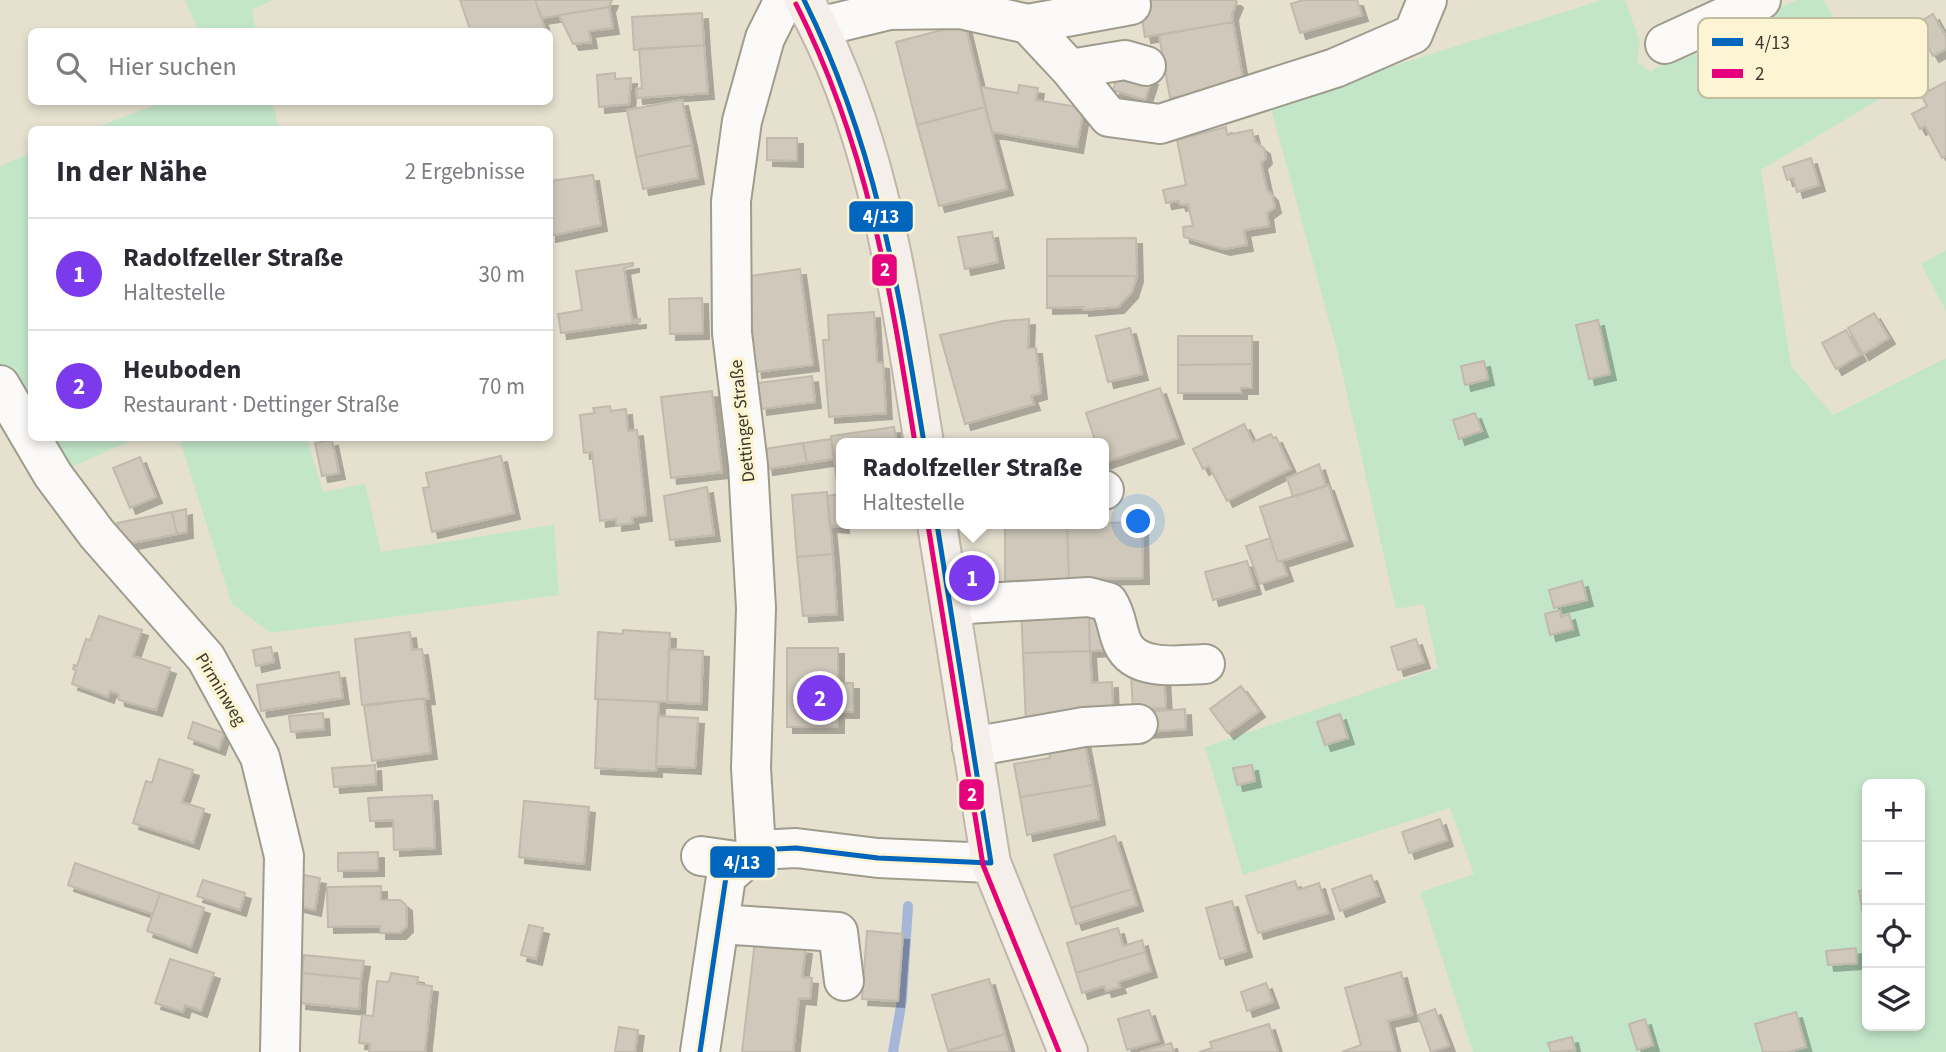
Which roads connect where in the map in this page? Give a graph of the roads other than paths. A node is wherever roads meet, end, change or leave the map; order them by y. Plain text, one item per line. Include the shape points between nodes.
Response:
1 (783, 0) edge
2 (1427, 0) edge
3 (1761, 0) edge
4 (1131, 5) dead end
5 (812, 13) edge
6 (1722, 18) edge
7 (1028, 24) junction
8 (1698, 29) edge
9 (1665, 44) dead end
10 (1146, 66) dead end
11 (1070, 69) junction
12 (0, 385) edge
13 (28, 433) edge
14 (923, 438) edge
15 (33, 441) edge
16 (938, 529) edge
17 (950, 605) junction
18 (1205, 664) dead end
19 (1138, 724) dead end
20 (972, 747) junction
21 (701, 856) dead end
22 (750, 856) junction
23 (991, 863) junction
24 (719, 924) junction
25 (844, 981) dead end
26 (280, 1052) edge
27 (700, 1052) edge
28 (1068, 1052) edge

1 - 22 street, Dettinger Straße via 765,38 742,121 731,201 732,333 748,466 756,608
2 - 11 street via 1413,34 1370,54 1160,124 1109,117
3 - 6 street
4 - 7 street
5 - 7 street via 948,9
5 - 14 main road via 837,64 874,178 895,268
7 - 11 street
8 - 9 street
10 - 11 street via 1125,60
12 - 13 street, Pirminweg
15 - 26 street, Pirminweg via 97,534 206,658 260,757 284,856
16 - 17 main road
17 - 18 street via 1088,597 1108,602 1123,644 1133,655 1158,665
17 - 20 main road
19 - 20 street via 1084,727
20 - 23 main road
21 - 22 street
22 - 23 street via 796,848 878,858
22 - 24 street via 726,877
23 - 28 main road
24 - 25 street via 838,932
24 - 27 street

